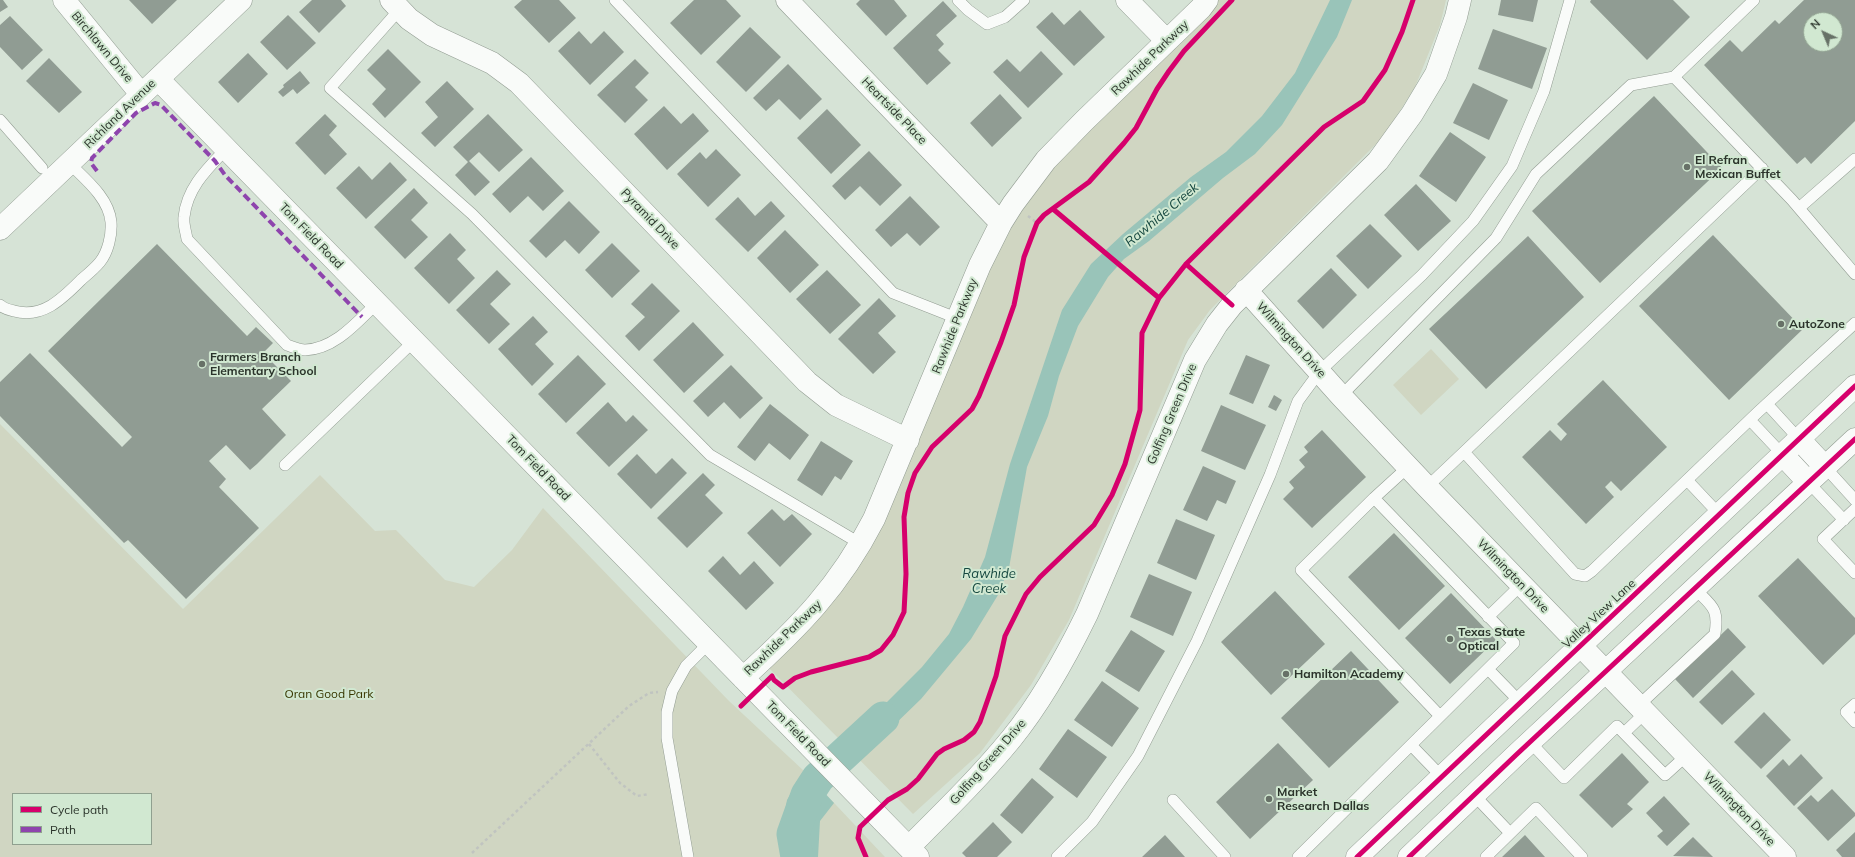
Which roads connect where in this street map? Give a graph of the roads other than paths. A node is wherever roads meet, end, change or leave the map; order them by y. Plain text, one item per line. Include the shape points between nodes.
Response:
1 (64, 0) edge
2 (614, 0) edge
3 (787, 0) edge
4 (958, 0) edge
5 (1024, 0) edge
6 (1127, 0) edge
7 (1207, 0) edge
8 (1460, 0) edge
9 (1570, 0) edge
10 (1754, 0) edge
11 (232, 3) edge
12 (395, 5) edge
13 (1168, 41) junction
14 (158, 78) junction
15 (1674, 78) junction
16 (141, 94) junction
17 (0, 120) edge
18 (226, 149) junction
19 (1855, 159) edge
20 (69, 163) junction
21 (42, 168) dead end
22 (1762, 168) junction
23 (1799, 208) junction
24 (1001, 223) junction
25 (0, 229) edge
26 (1855, 274) edge
27 (1239, 298) junction
28 (377, 304) junction
29 (0, 305) edge
30 (959, 320) junction
31 (1855, 323) edge
32 (414, 341) junction
33 (1320, 371) junction
34 (1855, 386) edge
35 (1341, 396) junction
36 (1767, 404) junction
37 (1750, 420) junction
38 (1799, 439) junction
39 (1855, 439) edge
40 (908, 440) junction
41 (1464, 452) junction
42 (1782, 454) junction
43 (285, 465) dead end
44 (1408, 467) junction
45 (1825, 467) junction
46 (1686, 480) junction
47 (1809, 483) junction
48 (1426, 487) junction
49 (1374, 498) junction
50 (1855, 500) edge
51 (1719, 514) junction
52 (1851, 515) edge
53 (861, 544) junction
54 (1855, 573) edge
55 (1521, 585) junction
56 (1695, 589) junction
57 (1488, 617) junction
58 (709, 643) junction
59 (1580, 646) junction
60 (1488, 669) junction
61 (1605, 672) junction
62 (743, 678) junction
63 (1520, 702) junction
64 (1855, 704) edge
65 (1641, 709) junction
66 (1440, 716) junction
67 (1855, 722) edge
68 (1624, 733) junction
69 (1530, 742) junction
70 (1411, 744) junction
71 (1687, 755) junction
72 (1441, 776) junction
73 (1474, 795) junction
74 (1173, 800) dead end
75 (1510, 833) junction
76 (914, 852) edge
77 (688, 857) edge
78 (1057, 857) edge
79 (1225, 857) edge
80 (1298, 857) edge
81 (1357, 857) edge
82 (1409, 857) edge
83 (1486, 857) edge
84 (1582, 857) edge
85 (1785, 857) edge

1 - 16 street, Birchlawn Drive
2 - 30 lane via 893,293
3 - 24 street, Heartside Place
4 - 5 lane via 988,24 1005,17
6 - 13 street
7 - 13 street, Rawhide Parkway
8 - 27 street, Golfing Green Drive via 1436,74 1412,114 1378,161
9 - 33 lane via 1544,91 1512,166 1473,220 1438,259
10 - 15 lane
11 - 14 street, Richland Avenue
12 - 40 street, Pyramid Drive via 409,19 432,35 492,63 519,84 807,382 836,405
12 - 53 lane via 330,88 472,214 710,455
13 - 24 street, Rawhide Parkway via 1046,160
14 - 16 street, Richland Avenue
14 - 18 street, Tom Field Road
15 - 22 lane
15 - 35 lane via 1631,85 1536,174 1496,238
16 - 20 street, Richland Avenue
17 - 21 lane
18 - 28 street, Tom Field Road
18 - 28 lane via 197,181 187,199 183,219 187,239 287,345 304,350 324,347 344,334
19 - 23 lane
20 - 25 street, Richland Avenue
20 - 29 lane via 104,202 112,221 110,241 100,262 60,301 39,311 21,313 2,308
22 - 23 lane
22 - 41 lane
23 - 26 lane
24 - 30 street, Rawhide Parkway via 980,265
27 - 33 street, Wilmington Drive
27 - 76 street, Golfing Green Drive via 1217,324 1195,360 1069,652 1012,738
28 - 32 street, Tom Field Road
30 - 40 street, Rawhide Parkway
31 - 36 lane
32 - 43 lane
32 - 58 street, Tom Field Road
33 - 35 street, Wilmington Drive
33 - 78 lane via 1298,401 1270,475 1197,641 1138,756 1092,822
34 - 38 street, Valley View Lane
35 - 44 street, Wilmington Drive
36 - 37 lane
36 - 38 lane
37 - 42 lane
37 - 46 lane
38 - 42 street, Valley View Lane
38 - 45 street
39 - 45 street
40 - 53 street, Rawhide Parkway
41 - 46 lane via 1575,574 1585,576
41 - 48 lane
42 - 47 street
42 - 51 street, Valley View Lane
44 - 48 street, Wilmington Drive
44 - 49 lane
45 - 47 street
45 - 50 lane
46 - 51 lane
47 - 52 lane
47 - 56 street
48 - 55 street, Wilmington Drive
49 - 57 lane
49 - 66 lane via 1301,570
51 - 59 street, Valley View Lane
52 - 54 lane via 1823,539
53 - 62 street, Rawhide Parkway via 822,601
55 - 57 lane
55 - 59 street, Wilmington Drive
56 - 61 street
56 - 65 lane via 1714,608 1717,619 1715,634
57 - 60 lane via 1514,643
58 - 62 street, Tom Field Road
58 - 77 lane via 686,666 672,692 667,712 667,738
59 - 61 street, Wilmington Drive
59 - 63 street, Valley View Lane
60 - 63 lane
60 - 66 lane
61 - 65 street, Wilmington Drive
61 - 69 street
62 - 76 street, Tom Field Road
63 - 72 street, Valley View Lane
64 - 67 lane via 1846,712
65 - 68 lane
65 - 71 street, Wilmington Drive
66 - 70 lane
68 - 69 lane via 1617,726 1564,778
68 - 71 lane via 1665,775
69 - 73 street
70 - 72 lane
70 - 80 lane
71 - 85 street, Wilmington Drive
72 - 81 street, Valley View Lane
73 - 75 lane
73 - 82 street
74 - 79 lane
75 - 83 lane
75 - 84 lane via 1536,808

